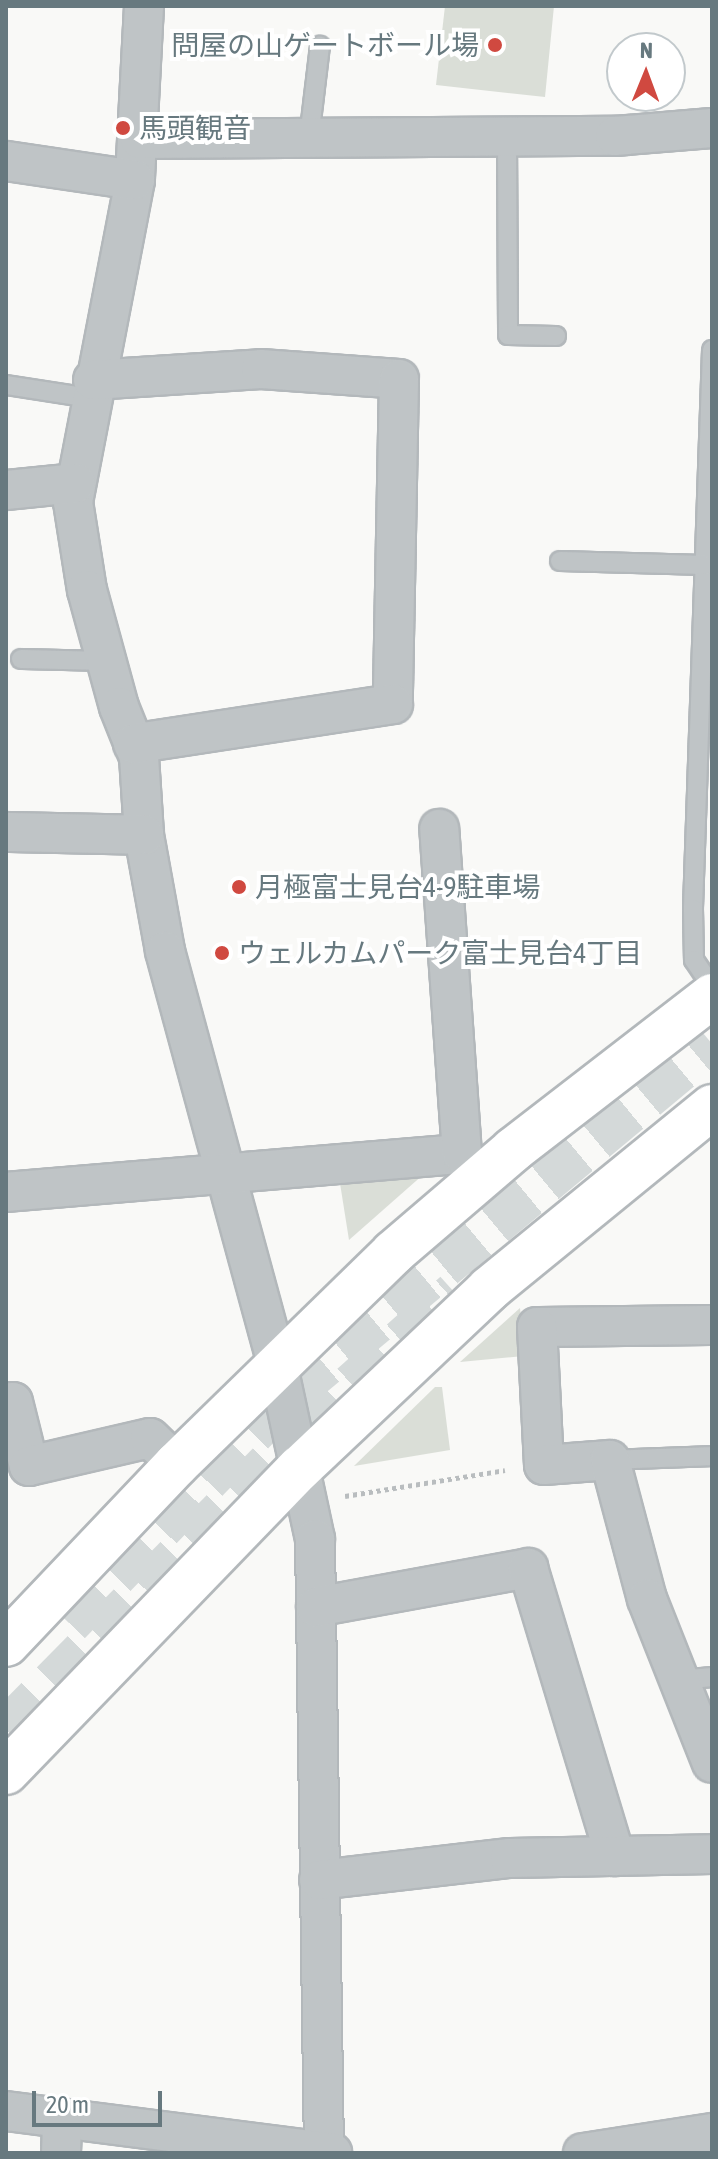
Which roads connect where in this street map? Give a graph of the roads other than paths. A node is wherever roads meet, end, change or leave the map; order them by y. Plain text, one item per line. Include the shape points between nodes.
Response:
1 (144, 6) edge
2 (320, 46) dead end
3 (712, 128) edge
4 (309, 138) junction
5 (507, 138) junction
6 (140, 139) junction
7 (6, 161) edge
8 (135, 180) junction
9 (556, 336) dead end
10 (712, 350) edge
11 (6, 385) edge
12 (92, 389) junction
13 (76, 483) junction
14 (6, 490) edge
15 (560, 561) dead end
16 (705, 565) junction
17 (21, 659) dead end
18 (106, 661) junction
19 (133, 744) junction
20 (439, 829) dead end
21 (6, 832) edge
22 (144, 835) junction
23 (712, 987) edge
24 (712, 996) edge
25 (712, 1107) edge
26 (472, 1165) junction
27 (226, 1176) junction
28 (6, 1192) edge
29 (712, 1325) edge
30 (277, 1362) junction
31 (6, 1404) edge
32 (712, 1456) edge
33 (610, 1460) junction
34 (177, 1464) junction
35 (304, 1485) junction
36 (316, 1607) junction
37 (6, 1644) edge
38 (695, 1678) edge
39 (712, 1763) edge
40 (6, 1772) edge
41 (712, 1854) edge
42 (615, 1856) junction
43 (319, 1880) junction
44 (6, 2111) edge
45 (712, 2133) edge
46 (61, 2136) edge
47 (324, 2152) edge
48 (332, 2153) edge
49 (583, 2153) edge

1 - 6 street
2 - 4 lane
3 - 5 street
4 - 5 street
4 - 6 street
5 - 9 lane via 508,335
6 - 8 street
7 - 8 street
8 - 12 street
10 - 16 lane
11 - 12 lane
12 - 13 street
12 - 19 street via 261,369 399,379 393,704
13 - 14 street
13 - 18 street via 73,502 87,590
15 - 16 lane
16 - 23 lane via 694,960
17 - 18 lane
18 - 19 street
19 - 22 street
20 - 26 street
21 - 22 street
22 - 27 street via 165,951
24 - 26 main road
25 - 35 main road via 489,1289
26 - 27 street
26 - 30 main road
27 - 28 street
27 - 30 street
29 - 33 street via 537,1327 544,1465
30 - 34 main road
30 - 35 street
31 - 34 street via 13,1402 29,1466 150,1438
32 - 33 lane
33 - 38 street via 647,1599
34 - 37 main road
35 - 36 street
35 - 40 main road
36 - 42 street via 528,1568
36 - 43 street
38 - 39 street
41 - 42 street
42 - 43 street via 510,1858
43 - 47 street
44 - 46 street
45 - 49 street
46 - 47 street
47 - 48 street

